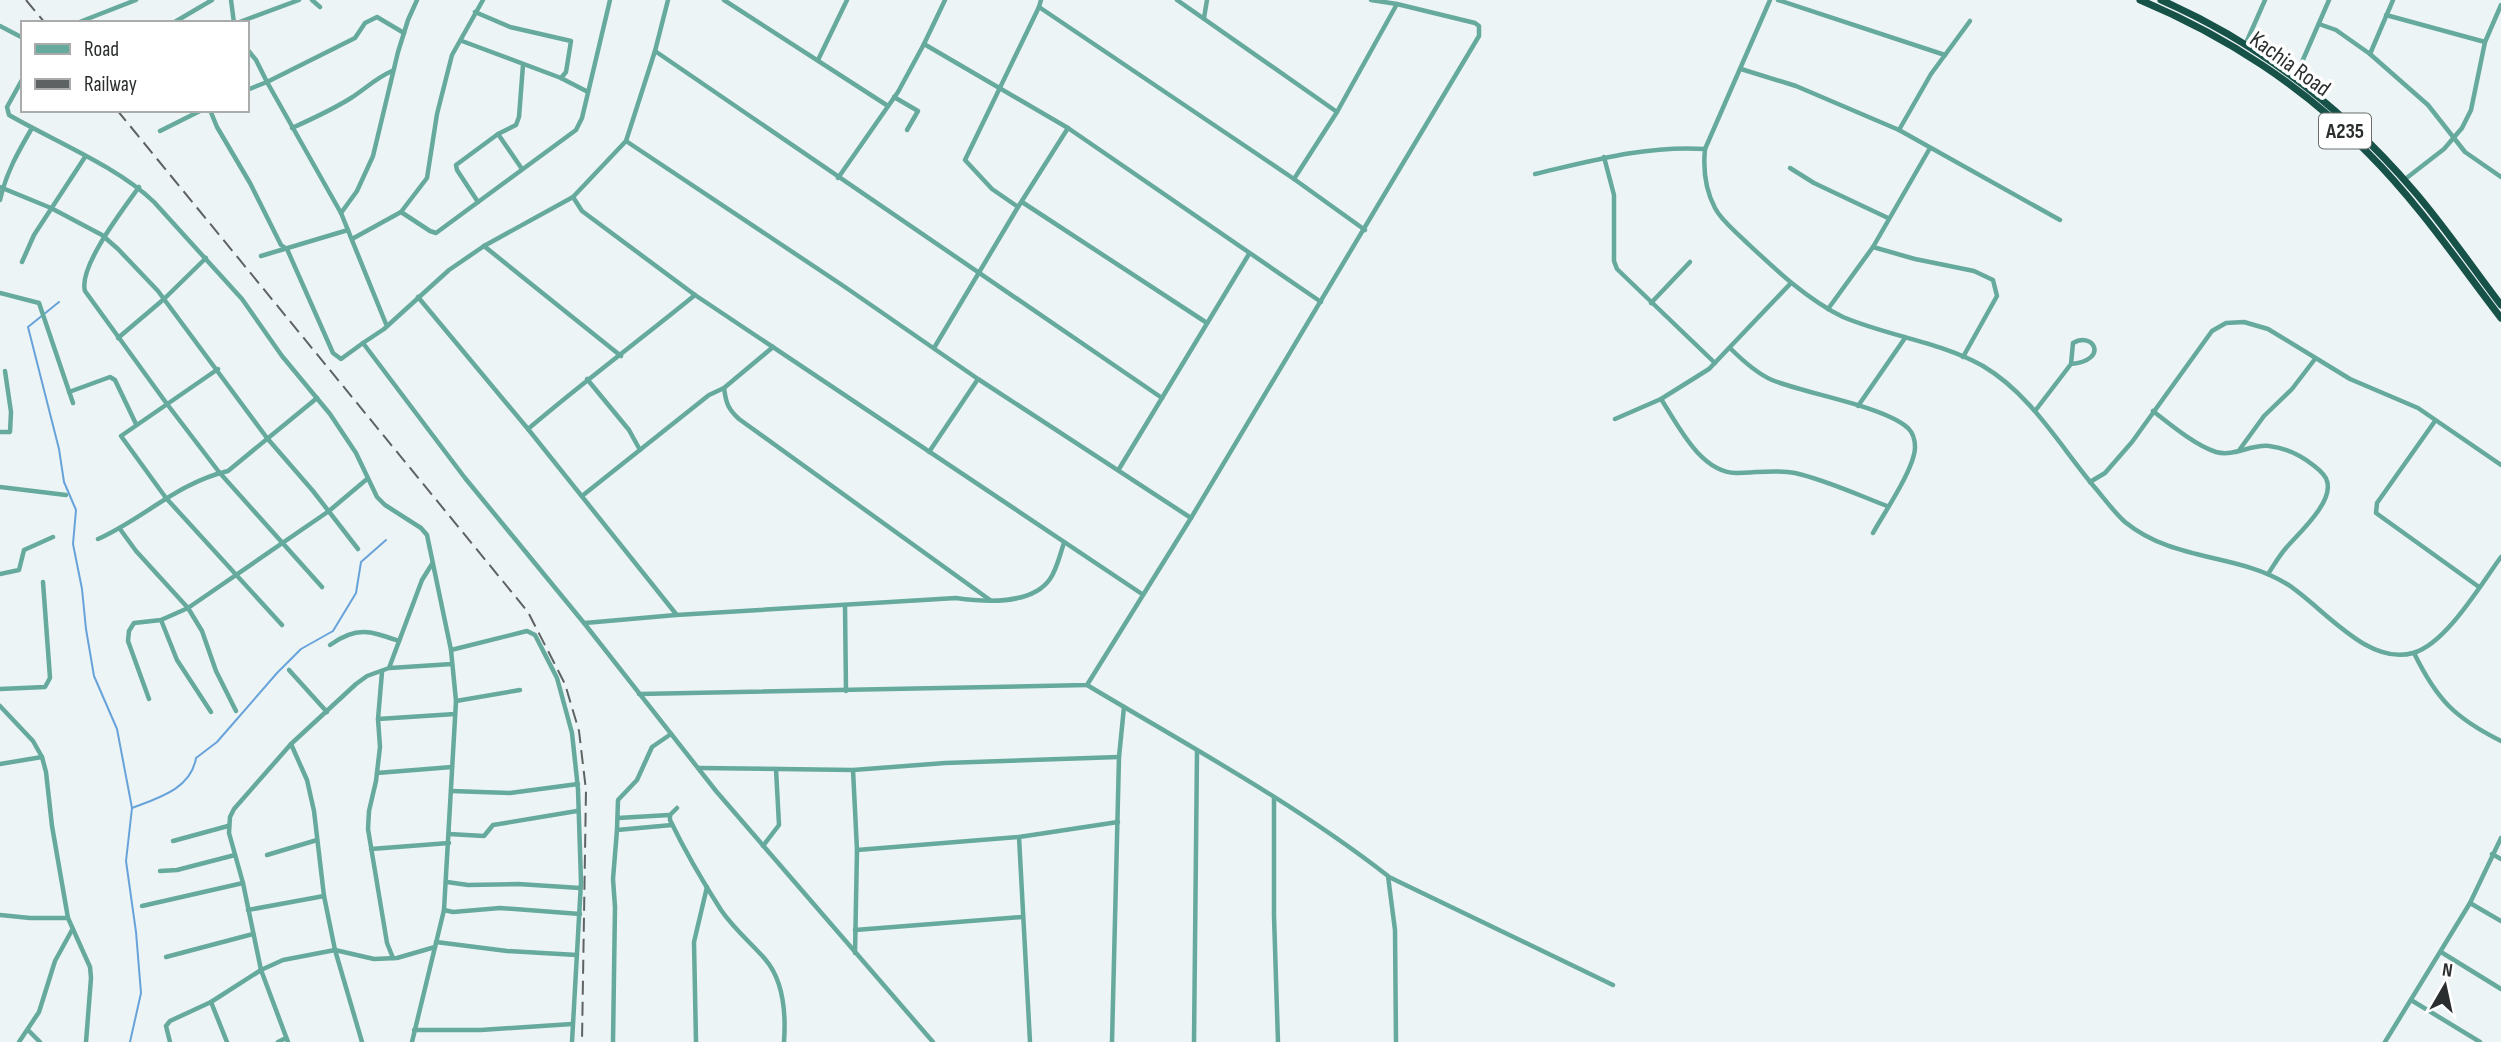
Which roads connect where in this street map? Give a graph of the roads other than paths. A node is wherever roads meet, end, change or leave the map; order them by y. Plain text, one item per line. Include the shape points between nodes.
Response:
1 (136, 0) edge
2 (212, 0) edge
3 (231, 0) edge
4 (299, 0) edge
5 (312, 0) edge
6 (417, 0) edge
7 (483, 0) edge
8 (610, 0) edge
9 (668, 0) edge
10 (724, 0) edge
11 (847, 0) edge
12 (945, 0) edge
13 (1041, 0) edge
14 (1177, 0) edge
15 (1207, 0) edge
16 (1371, 0) edge
17 (1770, 0) edge
18 (1779, 0) edge
19 (2140, 0) edge
20 (2161, 0) edge
21 (2265, 0) edge
22 (2329, 0) edge
23 (2393, 0) edge
24 (1397, 4) junction
25 (2501, 5) edge
26 (320, 7) dead end
27 (1039, 7) junction
28 (475, 12) junction
29 (2386, 15) junction
30 (1204, 18) junction
31 (82, 21) edge
32 (176, 21) edge
33 (236, 21) edge
34 (241, 21) edge
35 (1969, 21) dead end
36 (2319, 24) junction
37 (0, 26) edge
38 (404, 33) junction
39 (21, 37) edge
40 (462, 41) junction
41 (2485, 42) junction
42 (2246, 43) junction
43 (925, 44) junction
44 (248, 50) edge
45 (655, 51) junction
46 (2370, 54) junction
47 (1945, 55) junction
48 (818, 60) junction
49 (523, 65) junction
50 (1741, 69) junction
51 (393, 70) junction
52 (561, 78) junction
53 (2295, 78) junction
54 (21, 82) edge
55 (267, 82) junction
56 (1002, 87) junction
57 (248, 90) edge
58 (588, 92) junction
59 (894, 97) junction
60 (888, 106) junction
61 (0, 109) edge
62 (7, 111) junction
63 (198, 112) edge
64 (211, 112) edge
65 (1337, 113) junction
66 (32, 128) junction
67 (292, 128) junction
68 (1068, 128) junction
69 (907, 130) dead end
70 (1899, 130) junction
71 (160, 131) dead end
72 (498, 134) junction
73 (2454, 139) junction
74 (626, 141) junction
75 (1930, 148) junction
76 (1705, 149) junction
77 (85, 157) junction
78 (1604, 157) junction
79 (1790, 168) dead end
80 (522, 169) junction
81 (1535, 174) dead end
82 (2501, 177) edge
83 (838, 178) junction
84 (1294, 179) junction
85 (2404, 180) junction
86 (1, 187) edge
87 (139, 187) junction
88 (573, 197) junction
89 (0, 200) edge
90 (478, 202) junction
91 (1020, 204) junction
92 (51, 208) junction
93 (401, 212) junction
94 (341, 213) junction
95 (1888, 218) junction
96 (2060, 220) dead end
97 (348, 230) junction
98 (1364, 230) junction
99 (104, 237) junction
100 (352, 239) junction
101 (484, 246) junction
102 (1873, 247) junction
103 (287, 248) junction
104 (1249, 254) junction
105 (261, 256) dead end
106 (206, 258) junction
107 (22, 262) dead end
108 (1690, 262) dead end
109 (978, 274) junction
110 (1791, 283) junction
111 (0, 293) edge
112 (695, 295) junction
113 (418, 297) junction
114 (164, 299) junction
115 (1321, 302) junction
116 (1651, 303) junction
117 (2501, 305) edge
118 (1828, 309) junction
119 (2501, 318) edge
120 (1207, 323) junction
121 (386, 325) junction
122 (118, 338) junction
123 (1905, 338) junction
124 (363, 343) junction
125 (773, 347) junction
126 (934, 348) junction
127 (1730, 348) junction
128 (621, 356) junction
129 (1963, 357) junction
130 (2315, 359) junction
131 (1715, 363) junction
132 (2071, 364) junction
133 (218, 369) junction
134 (5, 371) dead end
135 (587, 379) junction
136 (978, 379) junction
137 (724, 388) junction
138 (69, 392) junction
139 (317, 398) junction
140 (1162, 398) junction
141 (1661, 399) junction
142 (73, 403) dead end
143 (167, 404) junction
144 (1858, 406) junction
145 (2035, 411) junction
146 (2153, 411) junction
147 (1615, 419) dead end
148 (2435, 421) junction
149 (136, 424) junction
150 (528, 429) junction
151 (0, 432) edge
152 (267, 438) junction
153 (2240, 449) junction
154 (640, 450) junction
155 (929, 452) junction
156 (2501, 466) edge
157 (1119, 469) junction
158 (219, 472) junction
159 (367, 478) junction
160 (2090, 482) junction
161 (0, 487) edge
162 (66, 495) dead end
163 (582, 496) junction
164 (166, 498) junction
165 (1887, 506) junction
166 (328, 511) junction
167 (1191, 518) junction
168 (120, 528) junction
169 (1873, 533) dead end
170 (52, 537) dead end
171 (98, 539) dead end
172 (282, 543) junction
173 (1064, 543) junction
174 (358, 549) dead end
175 (2501, 557) edge
176 (433, 563) junction
177 (2268, 574) junction
178 (0, 575) edge
179 (234, 575) junction
180 (43, 582) dead end
181 (322, 587) dead end
182 (2479, 587) junction
183 (1142, 594) junction
184 (990, 600) junction
185 (845, 605) junction
186 (188, 608) junction
187 (676, 615) junction
188 (161, 620) junction
189 (584, 623) junction
190 (282, 625) dead end
191 (399, 641) junction
192 (330, 645) dead end
193 (451, 650) junction
194 (2414, 653) junction
195 (452, 664) junction
196 (389, 668) junction
197 (289, 670) dead end
198 (382, 672) junction
199 (1087, 685) junction
200 (0, 689) edge
201 (520, 690) dead end
202 (846, 691) junction
203 (639, 694) junction
204 (149, 699) dead end
205 (456, 701) junction
206 (0, 706) edge
207 (1124, 707) junction
208 (236, 710) dead end
209 (211, 712) dead end
210 (327, 712) junction
211 (455, 714) junction
212 (378, 719) junction
213 (671, 734) junction
214 (2501, 741) edge
215 (291, 744) junction
216 (1197, 751) junction
217 (42, 757) junction
218 (1119, 757) junction
219 (0, 764) edge
220 (452, 767) junction
221 (698, 768) junction
222 (776, 769) junction
223 (853, 770) junction
224 (377, 773) junction
225 (578, 784) junction
226 (451, 791) junction
227 (1274, 797) junction
228 (677, 808) dead end
229 (578, 811) junction
230 (670, 815) junction
231 (618, 818) junction
232 (1118, 822) junction
233 (672, 825) junction
234 (228, 826) junction
235 (617, 830) junction
236 (449, 834) junction
237 (1019, 837) junction
238 (2501, 838) edge
239 (317, 840) junction
240 (173, 841) dead end
241 (449, 843) junction
242 (763, 846) junction
243 (371, 849) junction
244 (857, 850) junction
245 (2492, 854) junction
246 (235, 855) junction
247 (268, 855) dead end
248 (2501, 859) edge
249 (160, 871) dead end
250 (1388, 876) junction
251 (447, 882) junction
252 (243, 883) junction
253 (707, 886) junction
254 (580, 888) junction
255 (324, 896) junction
256 (2470, 903) junction
257 (142, 906) dead end
258 (248, 910) junction
259 (444, 910) junction
260 (580, 914) junction
261 (0, 915) edge
262 (68, 918) junction
263 (1022, 918) junction
264 (2501, 921) edge
265 (72, 929) junction
266 (855, 930) junction
267 (253, 934) junction
268 (436, 944) junction
269 (335, 950) junction
270 (2441, 952) junction
271 (855, 953) junction
272 (577, 955) junction
273 (166, 957) dead end
274 (394, 958) junction
275 (261, 971) junction
276 (1613, 985) dead end
277 (2501, 989) edge
278 (2411, 1000) junction
279 (211, 1002) junction
280 (572, 1024) junction
281 (28, 1030) junction
282 (414, 1030) junction
283 (287, 1040) edge
284 (19, 1042) edge
285 (40, 1042) edge
286 (86, 1042) edge
287 (170, 1042) edge
288 (227, 1042) edge
289 (278, 1042) edge
290 (362, 1042) edge
291 (412, 1042) edge
292 (572, 1042) edge
293 (613, 1042) edge
294 (696, 1042) edge
295 (784, 1042) edge
296 (933, 1042) edge
297 (1030, 1042) edge
298 (1112, 1042) edge
299 (1194, 1042) edge
300 (1278, 1042) edge
301 (1396, 1042) edge
302 (2385, 1042) edge
303 (2480, 1042) edge

1 - 31 street
2 - 32 street
3 - 33 street
4 - 34 street
5 - 26 street
6 - 38 street
7 - 28 street
8 - 58 street
9 - 45 street
10 - 48 street
11 - 48 street
12 - 43 street
13 - 27 street
14 - 30 street
15 - 30 street
16 - 24 street
17 - 50 street
18 - 47 street
19 - 119 highway, Kachia Road / A235 via 2232,47 2332,119 2393,179
20 - 42 highway, Kachia Road / A235
21 - 42 street
22 - 36 street
23 - 29 street
24 - 65 street
24 - 98 street via 1475,23 1480,31
25 - 41 street
27 - 56 street
27 - 84 street
28 - 40 street
28 - 52 street via 510,27 571,41
29 - 41 street
29 - 46 street
30 - 65 street
35 - 47 street
36 - 46 street
36 - 53 street
37 - 39 street
38 - 51 street
38 - 55 street via 377,17 365,23 355,38
40 - 49 street
40 - 93 street via 452,55 427,178
41 - 73 street via 2471,110
42 - 53 highway, Kachia Road / A235
43 - 56 street
43 - 59 street
44 - 55 street
45 - 74 street
45 - 83 street
46 - 73 street via 2428,105
47 - 70 street
48 - 60 street
49 - 52 street
49 - 72 street via 519,117 516,125
50 - 70 street via 1796,86
50 - 76 street
51 - 67 street via 343,103
51 - 94 street via 373,156
52 - 58 street
53 - 85 highway, Kachia Road / A235 via 2352,126
54 - 62 street
55 - 57 street
55 - 67 street
56 - 68 street
56 - 91 street via 965,160 992,189
58 - 80 street via 576,130
59 - 60 street
59 - 69 street via 918,111
60 - 83 street
61 - 62 street
62 - 66 street
63 - 71 street
64 - 103 street via 281,245
65 - 84 street
66 - 77 street
66 - 86 street
67 - 94 street
68 - 91 street
68 - 104 street
70 - 75 street
72 - 80 street
72 - 90 street via 456,165
73 - 82 street via 2474,161
73 - 85 street
74 - 88 street
74 - 126 street
75 - 95 street
75 - 96 street
76 - 78 street via 1660,148
76 - 110 street via 1705,180 1721,218
77 - 87 street
77 - 92 street
78 - 81 street
78 - 116 street via 1614,195 1614,261 1622,276
79 - 95 street
80 - 90 street
83 - 109 street
84 - 98 street
85 - 117 highway, Kachia Road / A235
86 - 89 street
86 - 92 street
87 - 99 street
87 - 106 street
88 - 101 street
88 - 112 street via 582,211
90 - 93 street via 435,233
91 - 109 street
91 - 120 street
92 - 99 street
92 - 107 street
93 - 100 street
94 - 97 street
95 - 102 street
97 - 100 street
97 - 103 street
98 - 115 street
99 - 114 street
99 - 122 street via 83,284
100 - 121 street
101 - 113 street
101 - 128 street
102 - 118 street
102 - 129 street via 1993,280 1997,296
103 - 105 street
103 - 124 street via 336,357 341,359
104 - 115 street
104 - 120 street
106 - 114 street
106 - 139 street
108 - 116 street
109 - 126 street
109 - 140 street
110 - 118 street
110 - 127 street
111 - 138 street via 39,303
112 - 125 street
112 - 128 street
113 - 121 street
113 - 150 street
114 - 122 street
114 - 133 street
115 - 167 street
116 - 131 street
118 - 123 street
120 - 140 street
121 - 124 street
122 - 143 street
123 - 129 street
123 - 144 street
124 - 189 street via 465,478
125 - 137 street
125 - 155 street
126 - 136 street
127 - 131 street
127 - 144 street via 1768,379
128 - 135 street
129 - 145 street via 2005,381
130 - 146 street via 2268,330 2244,322 2226,323 2212,331
130 - 148 street via 2418,408
130 - 153 street
131 - 141 street
132 - 132 street via 2073,343 2092,343 2093,356
132 - 145 street
133 - 143 street
133 - 152 street
134 - 151 street via 10,432
135 - 150 street
135 - 154 street
136 - 155 street
136 - 157 street
137 - 154 street
137 - 184 street via 726,402 739,419
138 - 142 street
138 - 149 street via 110,377
139 - 152 street
139 - 159 street via 356,453
140 - 157 street
141 - 147 street
141 - 165 street via 1705,459 1720,470 1797,473
143 - 149 street
143 - 158 street
144 - 165 street via 1895,419 1914,437 1913,462
145 - 160 street
146 - 153 street via 2215,452
146 - 160 street via 2105,473
148 - 156 street
148 - 182 street via 2377,503 2376,513
149 - 164 street via 121,436
150 - 163 street
152 - 158 street via 228,471
152 - 166 street
153 - 177 street via 2286,449 2303,457 2328,482 2311,523
154 - 163 street
155 - 173 street
157 - 167 street
158 - 164 street
158 - 172 street
159 - 166 street
159 - 176 street via 385,505 428,535
160 - 177 street via 2124,521 2154,541
161 - 162 street
163 - 187 street
164 - 168 street
164 - 179 street
165 - 169 street
166 - 172 street
166 - 174 street
167 - 183 street
168 - 171 street
168 - 186 street
170 - 178 street via 22,552 19,570
172 - 179 street
172 - 181 street
173 - 183 street
173 - 184 street via 1049,580 1038,590 1023,597
175 - 182 street
176 - 191 street
176 - 193 street
177 - 194 street via 2317,606 2359,642 2378,652
179 - 186 street
179 - 190 street
180 - 200 street via 48,684
182 - 194 street via 2452,624
183 - 199 street
184 - 185 street
185 - 187 street
185 - 202 street
186 - 188 street
186 - 208 street
187 - 189 street
188 - 204 street via 134,623 129,631 128,641
188 - 209 street via 177,660
189 - 203 street
191 - 192 street via 362,631
191 - 196 street
193 - 195 street
193 - 225 street via 527,631 535,635 562,697
194 - 214 street via 2444,703
195 - 196 street
195 - 205 street
196 - 198 street
197 - 210 street
198 - 210 street via 367,676
198 - 212 street
199 - 202 street
199 - 207 street
201 - 205 street
202 - 203 street
203 - 213 street
205 - 211 street
206 - 217 street
207 - 216 street
207 - 218 street
210 - 215 street
211 - 212 street
211 - 220 street
212 - 224 street
213 - 221 street
213 - 231 street via 652,747 637,780 618,800
215 - 234 street via 234,809
215 - 239 street via 307,780
216 - 227 street
216 - 299 street
217 - 219 street
217 - 262 street
218 - 223 street
218 - 232 street
220 - 224 street
220 - 226 street
221 - 222 street
221 - 242 street
222 - 223 street
222 - 242 street via 779,825
223 - 244 street
224 - 243 street via 369,811
225 - 226 street via 510,793
225 - 229 street
226 - 236 street
227 - 250 street
227 - 300 street
228 - 230 street
229 - 236 street via 493,825 484,836
229 - 254 street
230 - 231 street
230 - 233 street
231 - 235 street
232 - 237 street
232 - 298 street
233 - 235 street
233 - 253 street
234 - 240 street
234 - 246 street
235 - 293 street
236 - 241 street
237 - 244 street
237 - 263 street
238 - 245 street
239 - 247 street
239 - 255 street
241 - 243 street
241 - 251 street
242 - 271 street
243 - 274 street via 387,943
244 - 266 street
245 - 248 street
245 - 256 street
246 - 249 street
246 - 252 street
250 - 276 street
250 - 301 street via 1395,930
251 - 254 street
251 - 259 street
252 - 257 street
252 - 258 street
253 - 294 street via 694,942
253 - 295 street via 777,982 784,1000
254 - 260 street
255 - 258 street
255 - 269 street
256 - 264 street
256 - 270 street
258 - 267 street
259 - 260 street via 500,908
259 - 268 street
260 - 272 street
261 - 262 street
262 - 265 street
263 - 266 street
263 - 297 street
265 - 281 street
265 - 286 street via 90,967
266 - 271 street
267 - 273 street
267 - 275 street
268 - 272 street
268 - 274 street
268 - 282 street
269 - 274 street via 374,959
269 - 275 street via 282,960
269 - 290 street
270 - 277 street
270 - 278 street
271 - 296 street
272 - 280 street
275 - 279 street
275 - 283 street
278 - 302 street
278 - 303 street
279 - 287 street via 170,1021 166,1026
279 - 288 street
280 - 282 street
280 - 292 street
281 - 284 street
281 - 285 street
282 - 291 street
283 - 289 street

